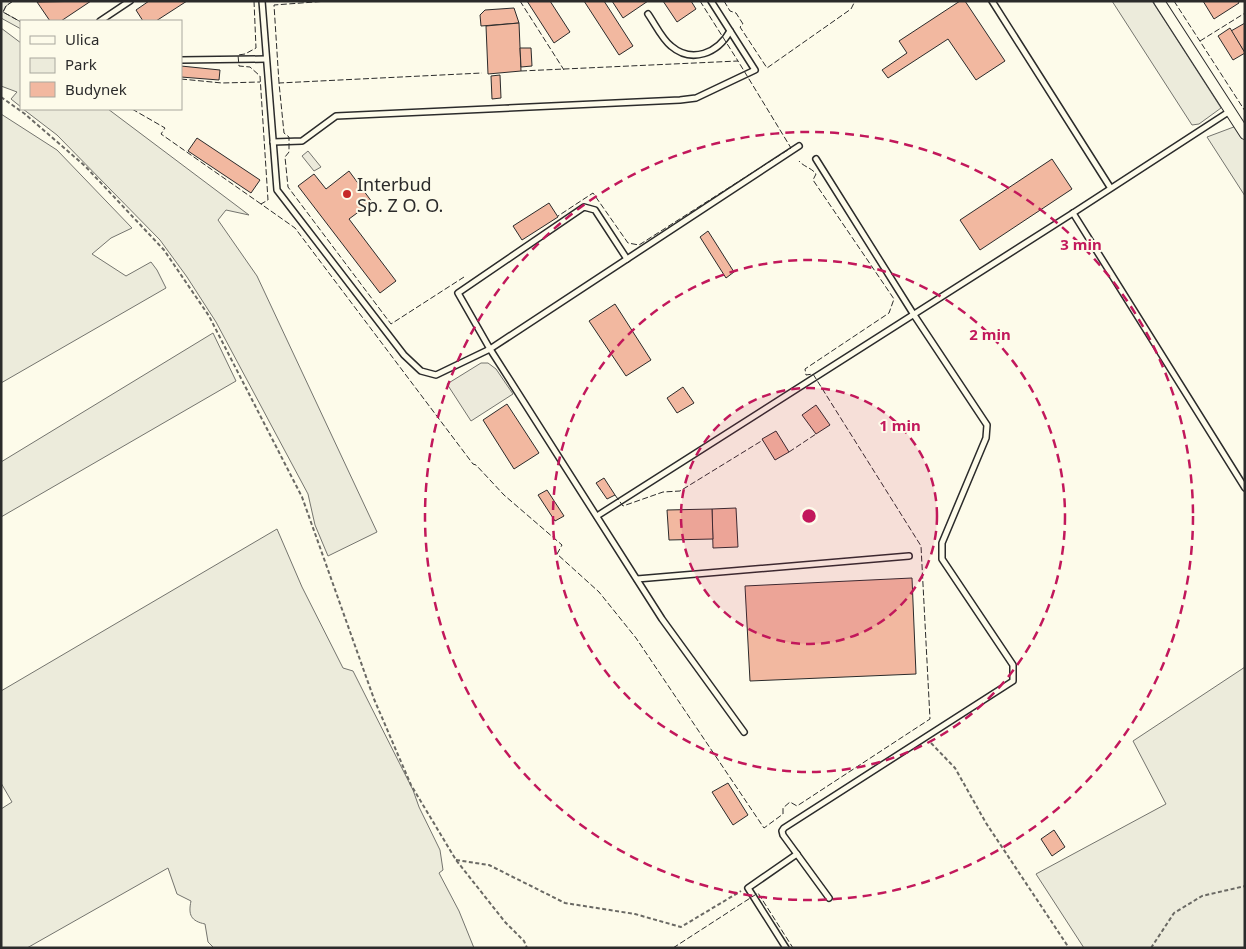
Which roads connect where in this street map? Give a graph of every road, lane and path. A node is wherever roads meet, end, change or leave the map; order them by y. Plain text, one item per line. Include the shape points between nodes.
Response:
1 (130, 1) edge
2 (262, 1) edge
3 (710, 1) edge
4 (992, 1) edge
5 (1159, 1) edge
6 (648, 14) dead end
7 (102, 20) edge
8 (730, 31) junction
9 (266, 59) junction
10 (182, 60) edge
11 (1, 98) edge
12 (1230, 111) junction
13 (1245, 134) edge
14 (273, 142) junction
15 (799, 146) dead end
16 (816, 159) dead end
17 (1110, 187) junction
18 (1073, 213) junction
19 (627, 259) junction
20 (914, 315) junction
21 (490, 349) junction
22 (1245, 488) edge
23 (597, 516) junction
24 (909, 556) dead end
25 (637, 579) junction
26 (744, 732) dead end
27 (925, 737) junction
28 (797, 854) junction
29 (456, 860) junction
30 (1245, 886) edge
31 (748, 888) junction
32 (829, 898) dead end
33 (526, 948) edge
34 (786, 948) edge
35 (1069, 948) edge
36 (1151, 948) edge

1 - 7 lane
2 - 9 lane
3 - 8 lane
4 - 17 lane
5 - 12 street
6 - 8 lane via 669,45 684,53 711,52
8 - 14 lane via 755,70 696,98 336,116 299,142
9 - 10 lane
9 - 14 lane
11 - 29 path via 25,114 85,166 164,250 209,316 302,498 374,699 411,785
12 - 13 street
12 - 17 lane
14 - 21 lane via 277,190 404,355 421,371 436,375
15 - 19 lane
16 - 20 lane
17 - 18 lane
18 - 20 lane
18 - 22 lane
19 - 21 lane
19 - 21 lane via 595,210 584,207 458,293
20 - 23 lane
20 - 27 lane via 987,425 986,438 942,543 942,559 1013,665 1013,680
21 - 23 lane
23 - 25 lane
24 - 25 lane
25 - 26 lane
27 - 28 lane via 784,828 783,835
27 - 35 path via 955,768 986,823
28 - 31 lane
28 - 32 lane
29 - 31 path via 489,865 565,904 635,914 681,927
29 - 33 path via 524,941
30 - 36 path via 1202,896 1174,913
31 - 34 lane

